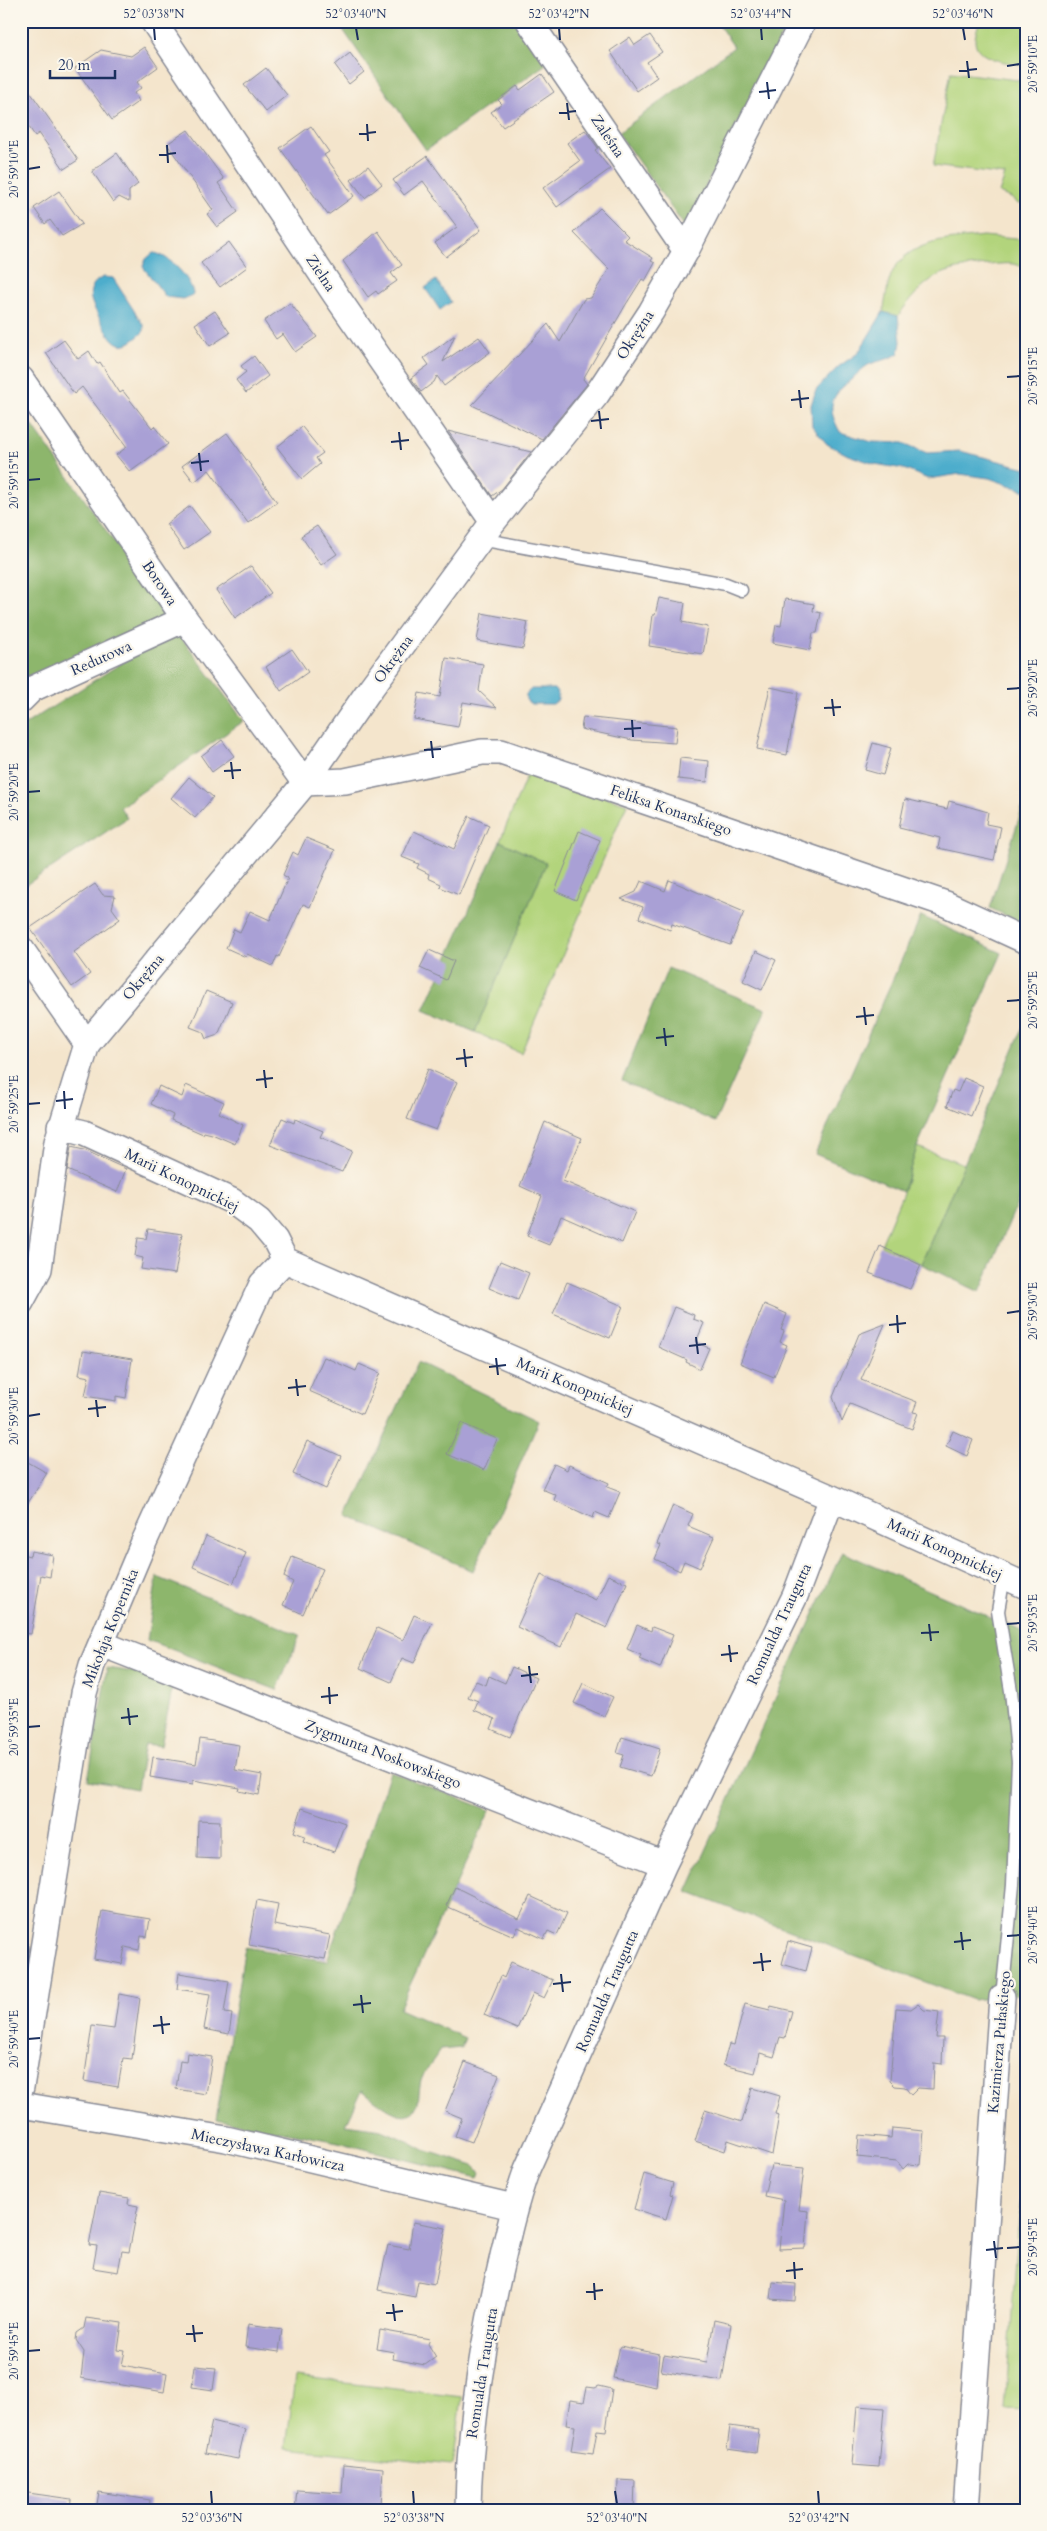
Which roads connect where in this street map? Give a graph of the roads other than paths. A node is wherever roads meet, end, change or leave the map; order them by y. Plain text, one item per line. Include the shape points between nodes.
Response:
1 (153, 21) edge
2 (529, 21) edge
3 (803, 21) edge
4 (686, 251) junction
5 (21, 379) edge
6 (487, 530) junction
7 (741, 590) dead end
8 (185, 619) junction
9 (21, 700) edge
10 (305, 783) junction
11 (1026, 942) edge
12 (21, 950) edge
13 (87, 1044) junction
14 (60, 1127) junction
15 (285, 1260) junction
16 (21, 1302) edge
17 (832, 1498) junction
18 (1015, 1581) edge
19 (102, 1644) junction
20 (664, 1864) junction
21 (1002, 1997) joint
22 (21, 2087) edge
23 (21, 2105) edge
24 (513, 2207) junction
25 (468, 2510) edge
26 (966, 2510) edge

1 - 6 street, Zielna
2 - 4 street, Zaleśna
3 - 4 street, Okrężna
4 - 6 street, Okrężna via 651,312 597,394
5 - 8 street, Borowa
6 - 7 lane
6 - 10 street, Okrężna
8 - 9 street, Redutowa via 32,689
8 - 10 street, Borowa
10 - 11 street, Feliksa Konarskiego via 344,780 482,752 501,752 946,904
10 - 13 street, Okrężna
12 - 13 street
13 - 14 street, Okrężna
14 - 15 street, Marii Konopnickiej via 84,1133 232,1201 259,1221
14 - 16 street, Okrężna via 39,1269
15 - 17 street, Marii Konopnickiej
15 - 19 street, Mikołaja Kopernika via 262,1284 143,1544
17 - 18 street, Marii Konopnickiej
17 - 20 street, Romualda Traugutta via 795,1596
18 - 21 lane, Kazimierza Pułaskiego via 998,1611 1011,1690 1018,1762 1014,1885
19 - 20 street, Zygmunta Noskowskiego
19 - 22 street, Mikołaja Kopernika via 84,1693
20 - 24 street, Romualda Traugutta
21 - 26 street, Kazimierza Pułaskiego
23 - 24 street, Mieczysława Karłowicza via 226,2138
24 - 25 street, Romualda Traugutta via 474,2399

